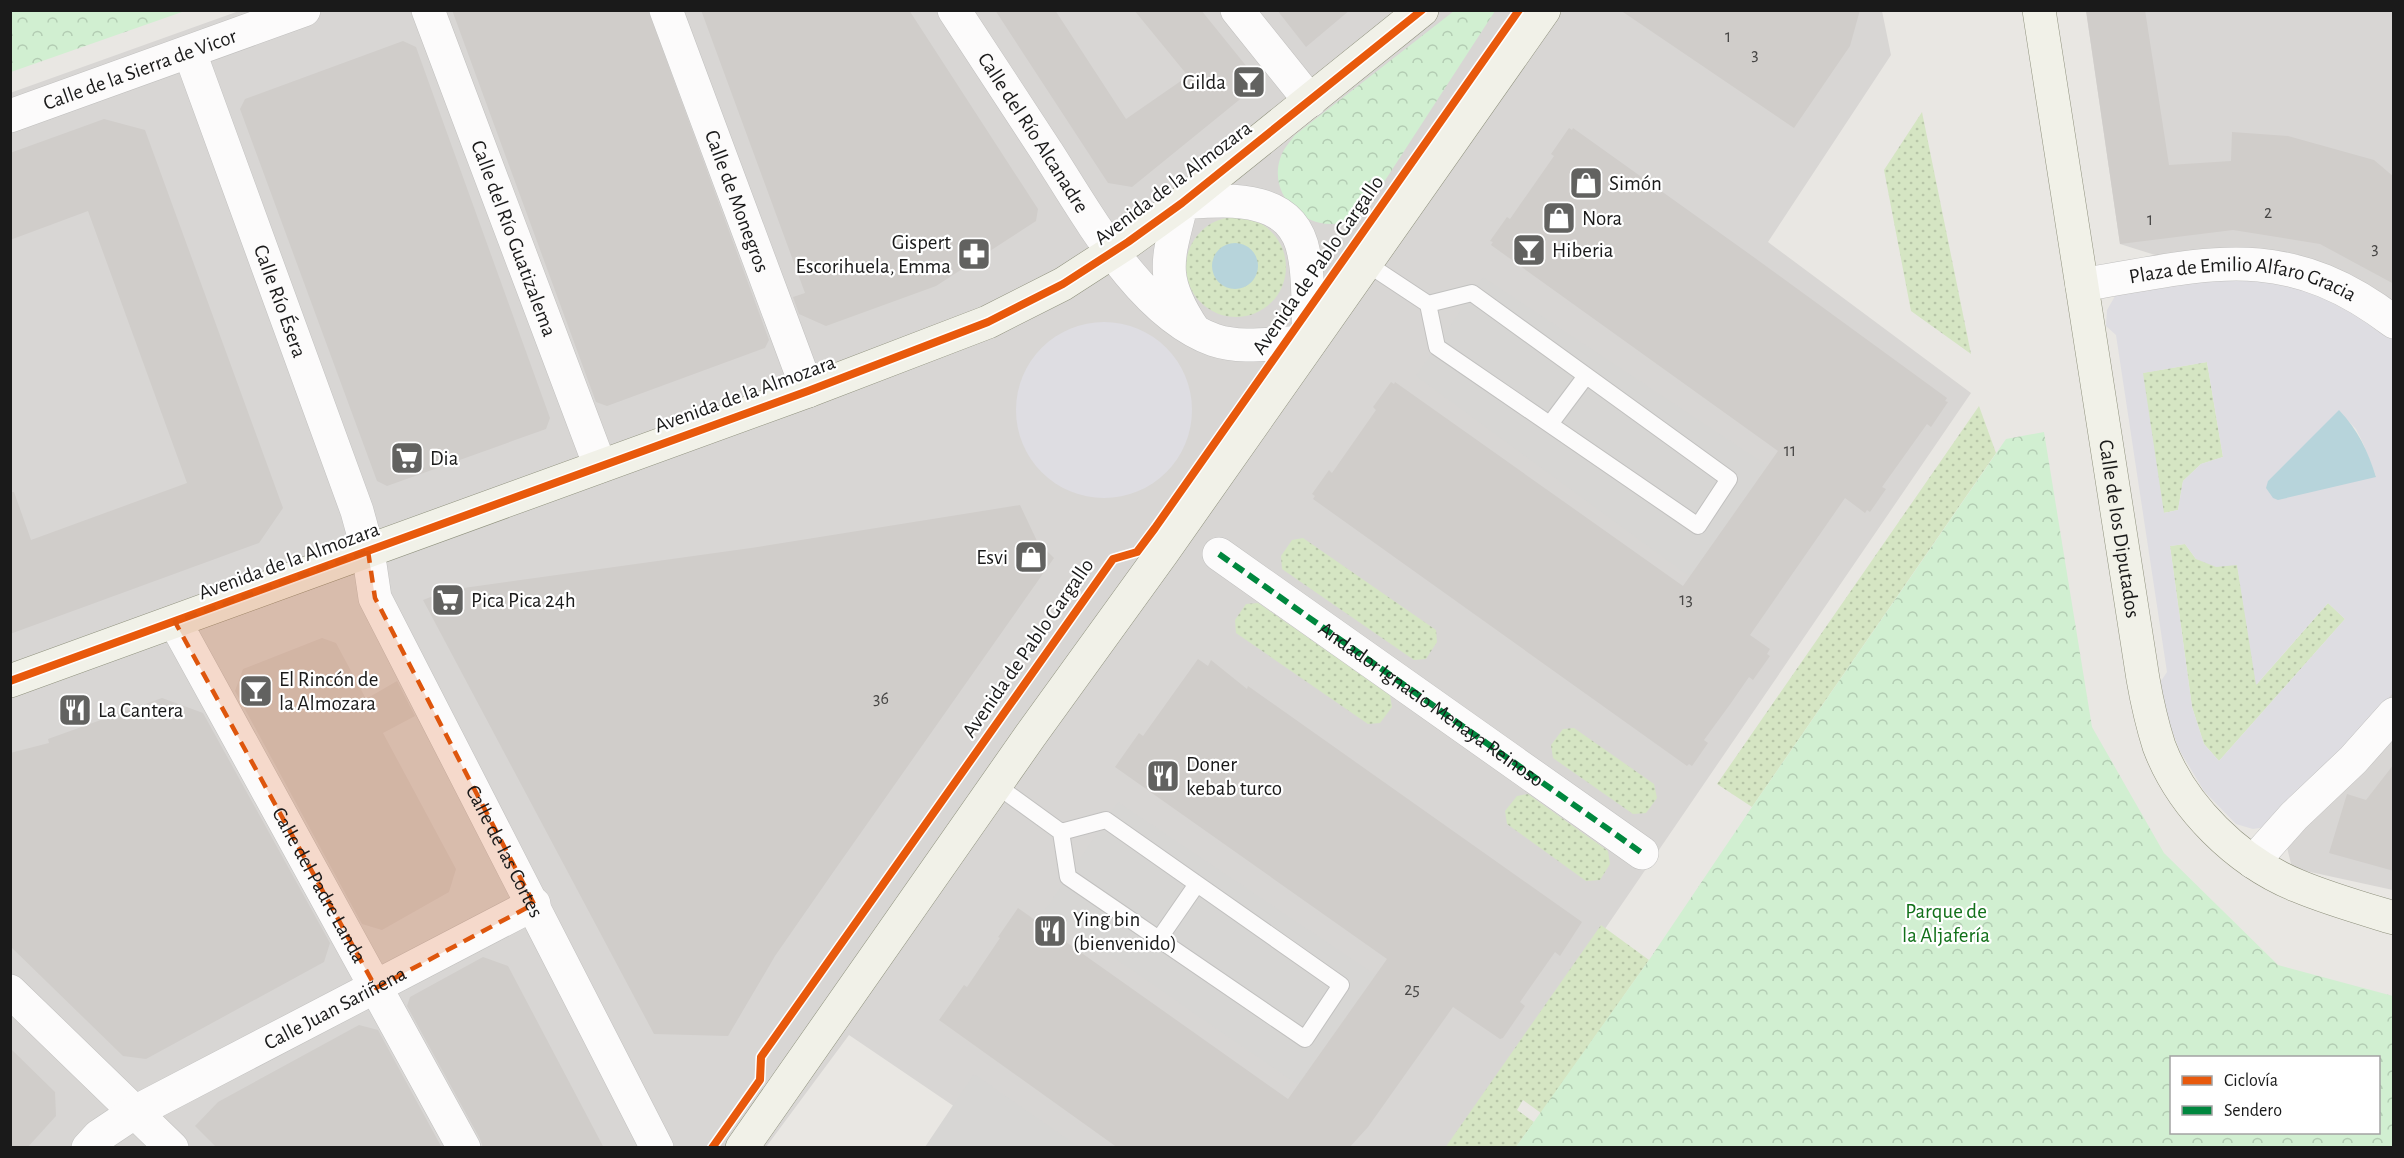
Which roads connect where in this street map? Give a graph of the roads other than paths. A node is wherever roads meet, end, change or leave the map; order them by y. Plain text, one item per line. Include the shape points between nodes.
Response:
1 (304, 10) edge
2 (428, 10) edge
3 (666, 10) edge
4 (954, 10) edge
5 (1237, 10) edge
6 (1422, 10) edge
7 (1544, 10) edge
8 (2039, 10) edge
9 (190, 53) junction
10 (1310, 101) junction
11 (10, 116) edge
12 (1182, 203) junction
13 (1113, 252) junction
14 (1366, 263) junction
15 (2082, 285) junction
16 (1428, 304) junction
17 (2394, 322) edge
18 (1194, 330) junction
19 (1309, 342) junction
20 (1586, 376) junction
21 (808, 391) junction
22 (1550, 424) junction
23 (600, 466) junction
24 (368, 551) junction
25 (1219, 554) dead end
26 (174, 622) junction
27 (10, 681) edge
28 (2394, 714) edge
29 (996, 785) junction
30 (1061, 832) junction
31 (1642, 852) dead end
32 (2253, 862) junction
33 (1197, 884) junction
34 (534, 904) junction
35 (2394, 918) edge
36 (1159, 939) junction
37 (376, 988) junction
38 (10, 991) edge
39 (135, 1112) junction
40 (88, 1148) edge
41 (172, 1148) edge
42 (464, 1148) edge
43 (657, 1148) edge
44 (742, 1148) edge

1 - 9 street, Calle de la Sierra de Vicor
2 - 23 street, Calle del Río Guatizalema
3 - 21 street, Calle de Monegros
4 - 13 street, Calle del Río Alcanadre
5 - 10 street
6 - 10 street, Avenida de la Almozara
7 - 14 street, Avenida de Pablo Gargallo
8 - 15 street, Calle de los Diputados
9 - 11 street, Calle de la Sierra de Vicor
9 - 24 street, Calle Río Ésera via 357,511
10 - 12 street, Avenida de la Almozara
12 - 13 street, Avenida de la Almozara
12 - 18 street via 1169,253 1169,276 1173,294
12 - 19 street, Avenida de la Almozara via 1262,204 1289,223 1304,250
13 - 18 street, Avenida de Pablo Gargallo via 1156,304
13 - 21 street, Avenida de la Almozara via 1063,284 988,322
14 - 16 lane
14 - 19 street, Avenida de Pablo Gargallo
15 - 17 street, Plaza de Emilio Alfaro Gracia via 2216,264 2265,265 2319,278 2368,303
15 - 32 street, Calle de los Diputados via 2151,719 2172,774 2187,796 2229,844
16 - 20 lane via 1472,293
16 - 22 lane via 1437,347
18 - 19 street, Avenida de Pablo Gargallo via 1236,345
19 - 29 street, Avenida de Pablo Gargallo
20 - 22 lane
20 - 22 lane via 1729,479 1698,526
21 - 23 street, Avenida de la Almozara
23 - 24 street, Avenida de la Almozara
24 - 26 street, Avenida de la Almozara
24 - 34 street, Calle de las Cortes via 375,598
25 - 31 street, Andador Ignacio Menaya Reinoso
26 - 27 street, Avenida de la Almozara
26 - 37 street, Calle del Padre Landa
28 - 32 street
29 - 30 lane
29 - 44 street, Avenida de Pablo Gargallo
30 - 33 lane via 1106,820
30 - 36 lane via 1068,877
32 - 35 street, Calle de los Diputados via 2296,885
33 - 36 lane
33 - 36 lane via 1341,985 1305,1039
34 - 37 street, Calle Juan Sariñena
34 - 43 street, Calle de las Cortes
37 - 39 street, Calle Juan Sariñena
37 - 42 street, Calle del Padre Landa
38 - 39 street
39 - 40 street, Calle Juan Sariñena
39 - 41 street

